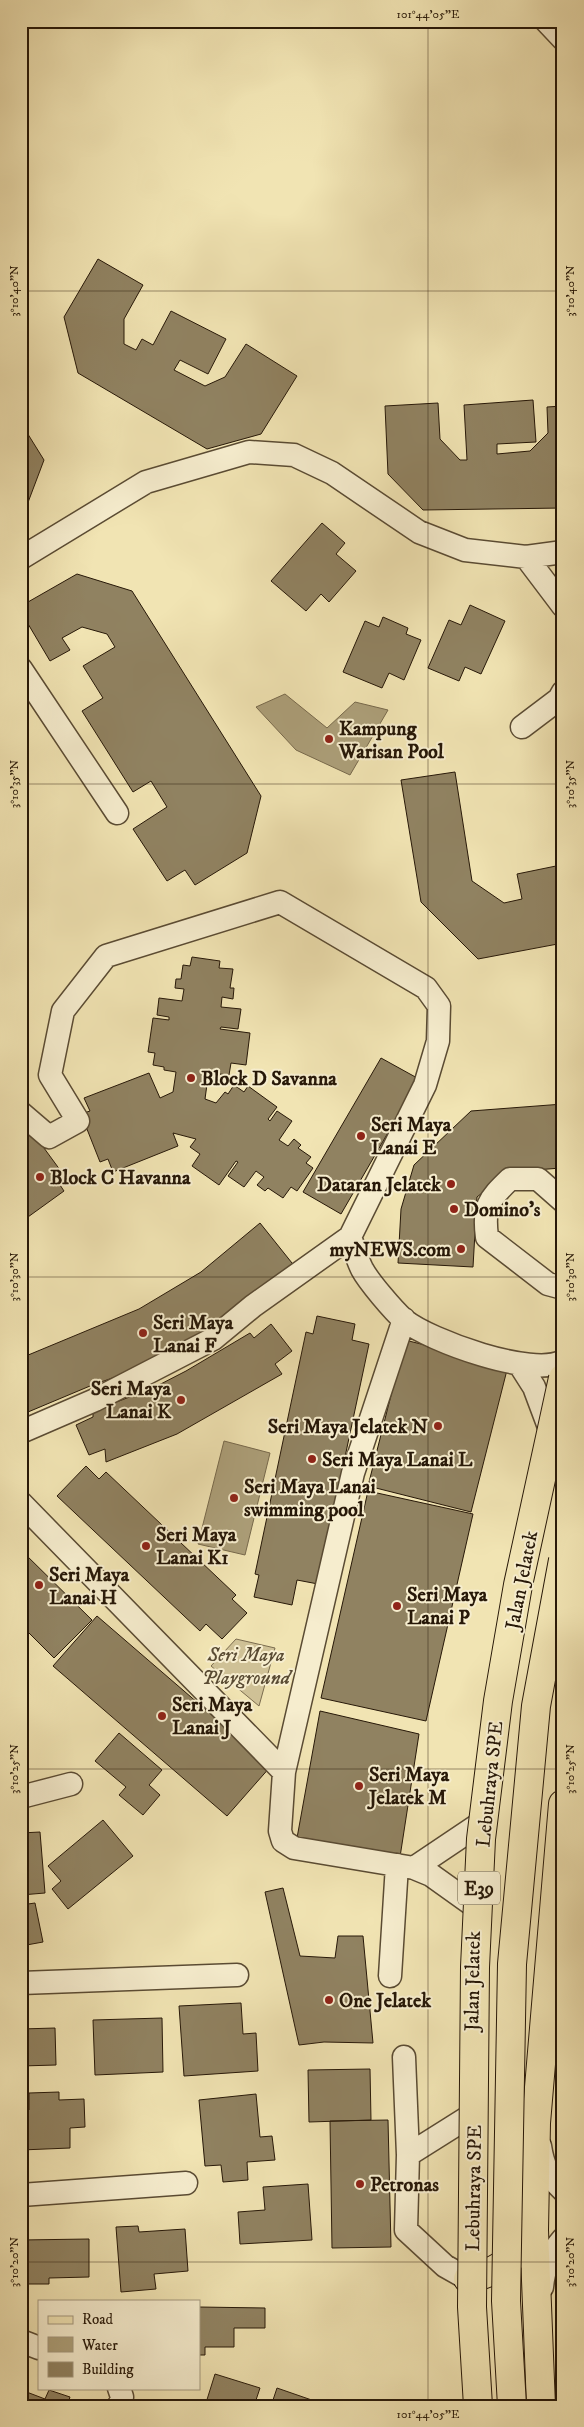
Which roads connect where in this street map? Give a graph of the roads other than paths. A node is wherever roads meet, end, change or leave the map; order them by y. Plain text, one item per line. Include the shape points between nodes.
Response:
1 (546, 21) edge
2 (563, 39) edge
3 (563, 552) edge
4 (526, 557) junction
5 (21, 558) edge
6 (563, 606) edge
7 (21, 669) edge
8 (563, 692) edge
9 (522, 728) dead end
10 (117, 813) dead end
11 (21, 1113) edge
12 (563, 1200) edge
13 (350, 1237) junction
14 (563, 1288) edge
15 (404, 1319) junction
16 (563, 1361) edge
17 (520, 1365) junction
18 (563, 1378) edge
19 (563, 1385) edge
20 (21, 1432) edge
21 (552, 1435) junction
22 (21, 1503) edge
23 (563, 1560) edge
24 (284, 1772) junction
25 (71, 1784) dead end
26 (21, 1797) edge
27 (563, 1804) edge
28 (481, 1823) junction
29 (406, 1867) junction
30 (473, 1905) junction
31 (237, 1975) dead end
32 (390, 1976) dead end
33 (21, 1983) edge
34 (404, 2057) dead end
35 (470, 2116) junction
36 (536, 2123) junction
37 (408, 2155) junction
38 (186, 2183) dead end
39 (563, 2190) edge
40 (21, 2195) edge
41 (534, 2230) junction
42 (563, 2239) edge
43 (468, 2279) junction
44 (537, 2327) junction
45 (21, 2341) edge
46 (38, 2348) edge
47 (120, 2390) edge
48 (119, 2406) edge
49 (474, 2406) edge
50 (478, 2406) edge
51 (512, 2406) edge
52 (541, 2406) edge

1 - 2 street
3 - 4 street
4 - 5 street via 465,550 419,532 332,473 294,455 249,452 146,482
4 - 6 street
7 - 10 street
8 - 9 street via 559,699
11 - 13 street via 49,1138 78,1121 50,1075 63,1011 106,956 280,902 426,988 439,1006 438,1041 425,1085
12 - 14 street via 538,1179 510,1179 494,1194 484,1214 487,1237 548,1284
13 - 15 street via 363,1271
13 - 20 street via 252,1306 213,1339 95,1400
15 - 17 street via 439,1340
15 - 24 street via 353,1473
16 - 17 street via 538,1367
17 - 21 street via 538,1395
18 - 50 main road, Lebuhraya SPE / E39, bridge via 518,1586 498,1701 481,1839 475,1968 472,2307
19 - 21 main road, Jalan Jelatek
21 - 28 main road, Jalan Jelatek via 524,1557
22 - 24 street
23 - 51 main road, Lebuhraya SPE / E39, bridge via 536,1706 512,1964 506,2300
24 - 29 street via 280,1831 283,1841 294,1848
25 - 26 street
27 - 36 main road
28 - 29 street
28 - 30 main road, Jalan Jelatek
29 - 30 street via 431,1875
29 - 32 street
30 - 35 main road, Jalan Jelatek
31 - 33 street
34 - 37 street
35 - 37 street
35 - 43 main road, Jalan Jelatek
36 - 39 street via 542,2159 550,2178
36 - 41 main road
37 - 43 street via 406,2230 445,2266
38 - 40 street
41 - 43 main road via 511,2260 488,2275
41 - 44 main road
42 - 44 street via 551,2253 544,2270
43 - 49 main road, Jalan Jelatek
44 - 52 main road
45 - 46 street
47 - 48 street via 122,2397

